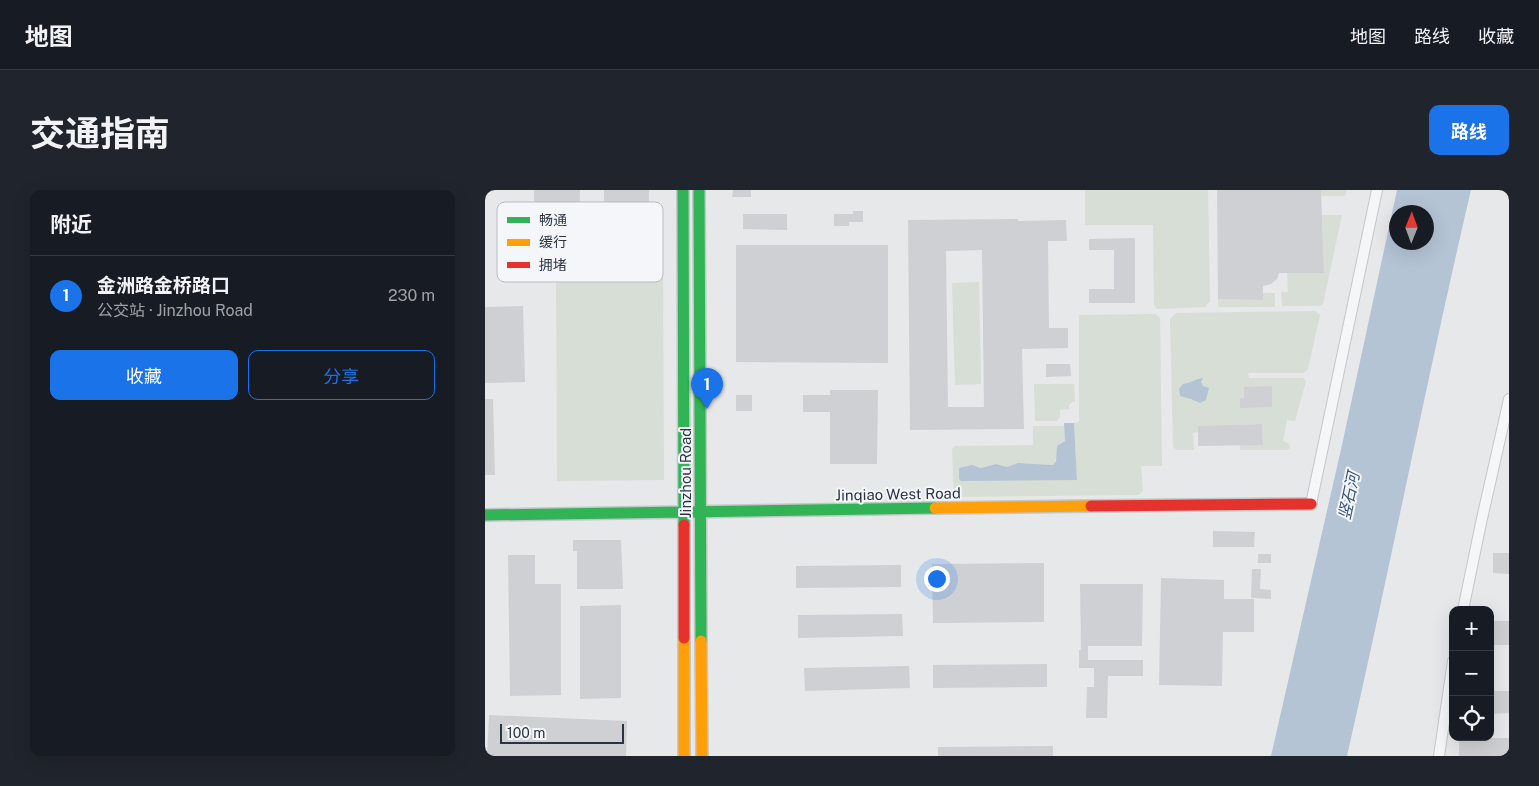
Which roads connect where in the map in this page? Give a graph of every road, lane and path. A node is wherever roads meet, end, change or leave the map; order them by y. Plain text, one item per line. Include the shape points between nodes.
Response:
1 (683, 190) edge
2 (699, 190) edge
3 (1377, 190) edge
4 (1509, 399) edge
5 (1311, 504) joint
6 (684, 511) junction
7 (700, 511) junction
8 (485, 515) edge
9 (1464, 606) edge
10 (1449, 688) edge
11 (684, 756) edge
12 (702, 756) edge
13 (1439, 756) edge

1 - 6 main road, Jinzhou Road
2 - 7 main road, Jinzhou Road
3 - 5 street
4 - 9 street
5 - 7 main road, Jinqiao West Road
6 - 7 main road, Jinqiao West Road
6 - 8 main road, Jinqiao West Road
6 - 11 main road, Jinzhou Road
7 - 12 main road, Jinzhou Road
10 - 13 street

